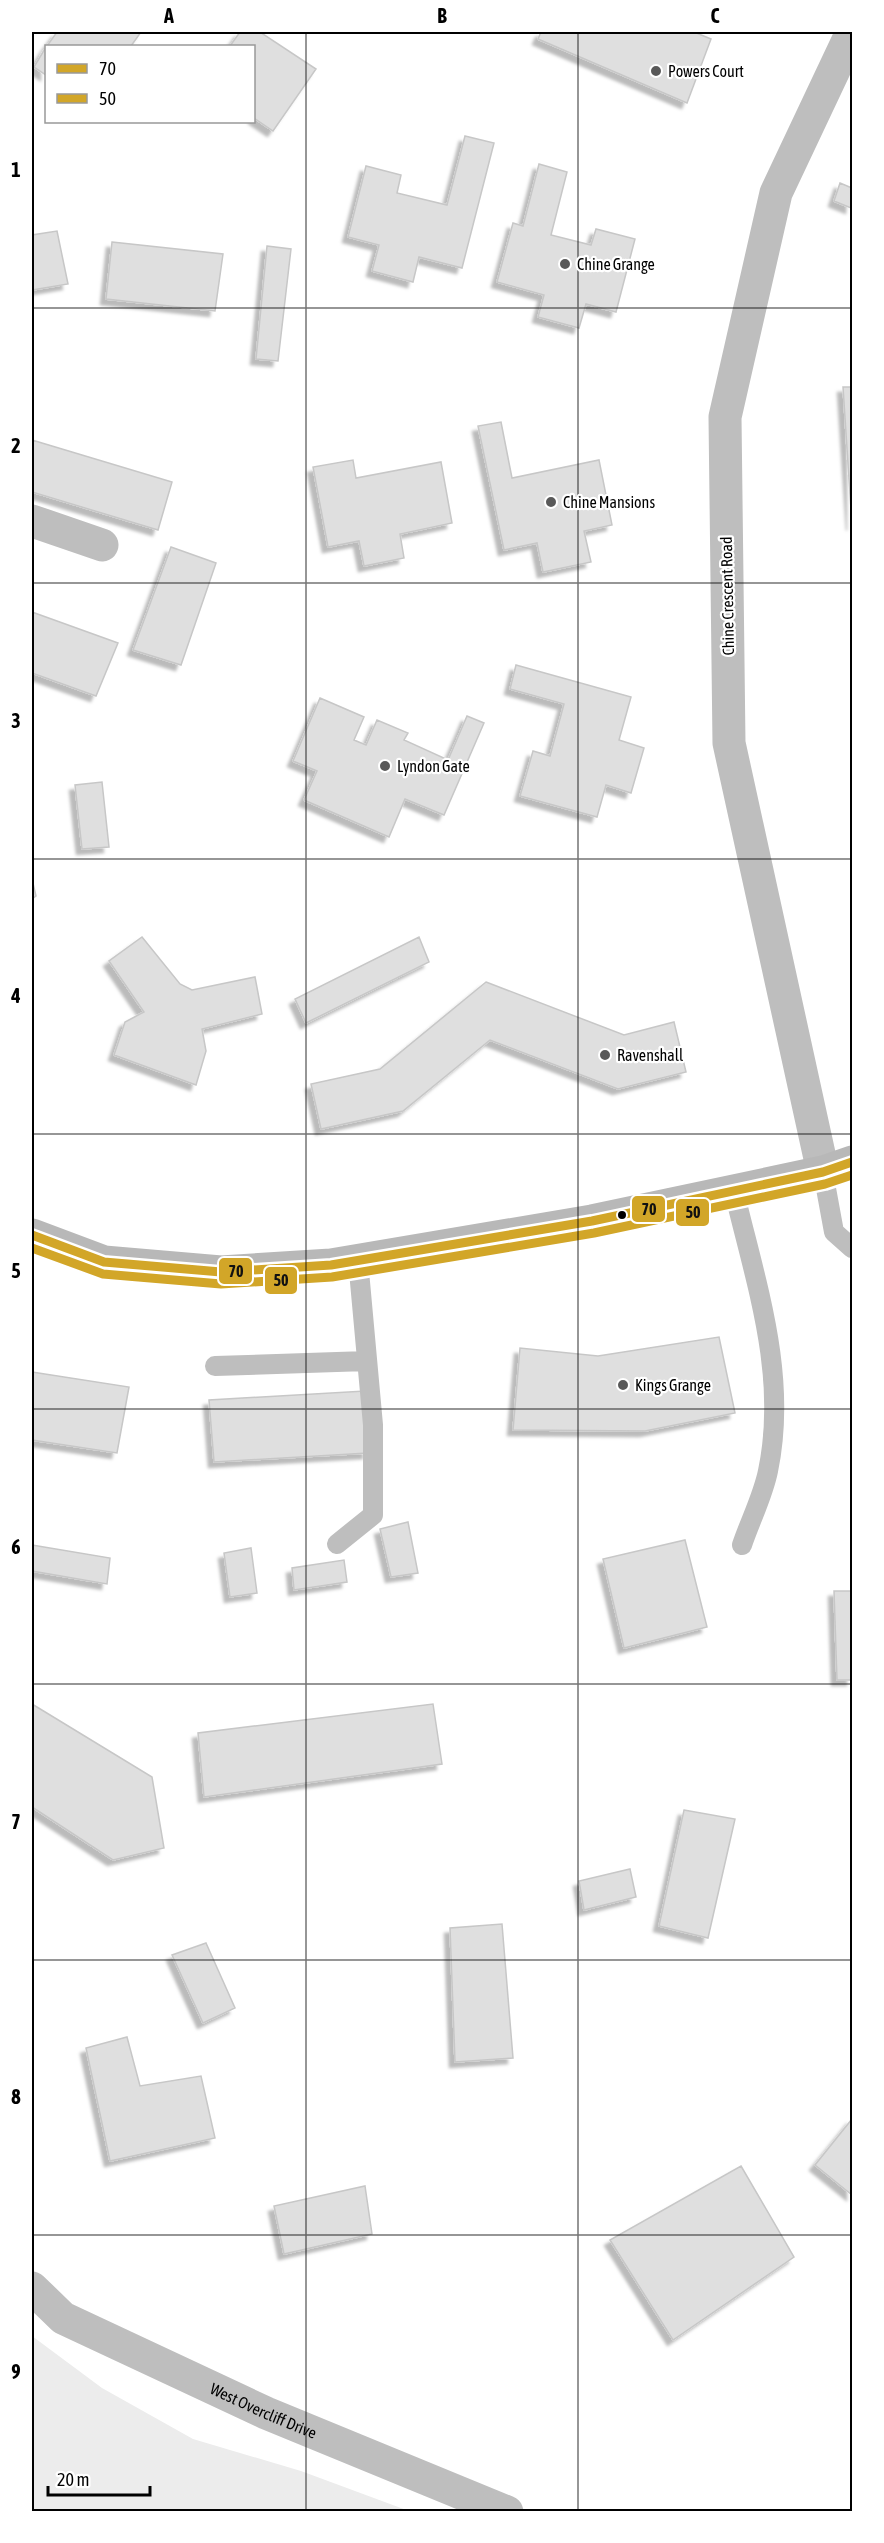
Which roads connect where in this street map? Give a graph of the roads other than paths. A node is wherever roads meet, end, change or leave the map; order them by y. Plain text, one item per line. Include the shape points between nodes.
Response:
1 (852, 32) edge
2 (32, 520) edge
3 (102, 545) dead end
4 (838, 1167) edge
5 (734, 1191) junction
6 (32, 1236) edge
7 (852, 1248) edge
8 (358, 1260) junction
9 (367, 1361) junction
10 (215, 1366) dead end
11 (338, 1544) dead end
12 (742, 1545) dead end
13 (32, 2288) edge
14 (507, 2511) edge

1 - 4 street, Chine Crescent Road via 777,193 725,417 729,743
2 - 3 street
4 - 5 street
4 - 7 lane via 834,1232
5 - 8 street via 592,1221
5 - 12 lane via 772,1347 775,1412 768,1472
6 - 8 street via 104,1262 221,1272
8 - 9 lane
9 - 10 lane
9 - 11 lane via 373,1425 373,1515
13 - 14 street, West Overcliff Drive via 63,2318 266,2414

